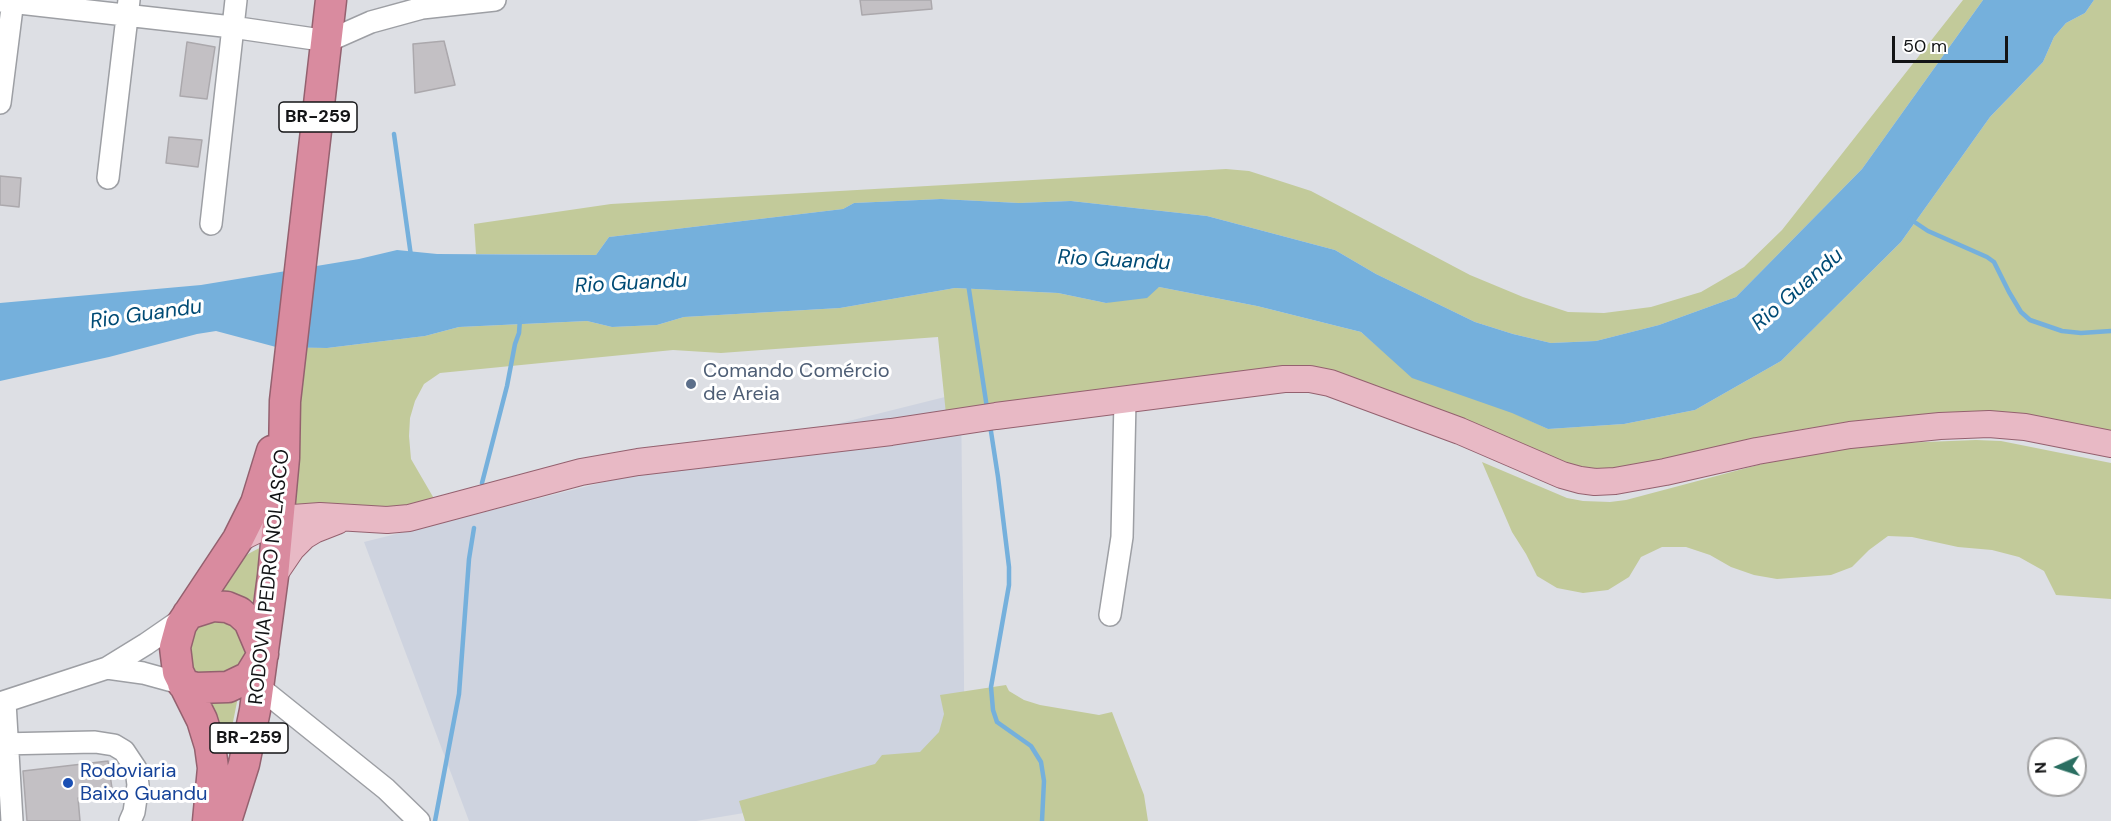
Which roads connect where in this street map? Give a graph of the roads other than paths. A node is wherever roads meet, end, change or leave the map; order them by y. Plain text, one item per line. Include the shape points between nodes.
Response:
1 (236, 0) edge
2 (331, 0) edge
3 (495, 0) edge
4 (9, 1) edge
5 (128, 8) edge
6 (232, 27) junction
7 (328, 41) junction
8 (0, 103) edge
9 (108, 178) dead end
10 (211, 224) dead end
11 (286, 397) junction
12 (1125, 401) junction
13 (2111, 444) edge
14 (351, 517) junction
15 (279, 519) junction
16 (238, 539) junction
17 (273, 576) junction
18 (188, 614) junction
19 (1110, 615) dead end
20 (263, 654) junction
21 (107, 668) junction
22 (183, 684) junction
23 (259, 687) junction
24 (2, 702) edge
25 (4, 744) edge
26 (12, 821) edge
27 (130, 821) edge
28 (208, 821) edge
29 (226, 821) edge
30 (419, 821) edge

1 - 6 street
2 - 7 highway, RODOVIA PEDRO NOLASCO / BR-259
3 - 7 street via 422,8 371,22
4 - 5 street
4 - 8 street
5 - 6 street
5 - 9 street
6 - 7 street
6 - 10 street
7 - 11 highway, RODOVIA PEDRO NOLASCO / BR-259
11 - 15 highway, RODOVIA PEDRO NOLASCO / BR-259
11 - 16 highway, RODOVIA PEDRO NOLASCO / BR-259 via 264,481
12 - 13 main road via 1264,381 1310,379 1460,431 1562,475 1595,482 1850,435 1940,426 2025,427
12 - 14 main road via 638,462 507,490 425,514 387,520
12 - 19 street via 1122,537
14 - 15 main road
14 - 17 main road via 304,536
15 - 16 main road
15 - 17 highway, RODOVIA PEDRO NOLASCO / BR-259
16 - 18 highway, RODOVIA PEDRO NOLASCO / BR-259
17 - 20 highway, RODOVIA PEDRO NOLASCO / BR-259
18 - 20 highway via 213,606 239,612 249,621
18 - 21 street
18 - 22 highway via 175,647
20 - 22 highway via 249,677 228,687 196,688
20 - 23 highway, RODOVIA PEDRO NOLASCO / BR-259
21 - 22 street
21 - 24 street
22 - 28 highway, BR-259 via 202,720 210,746 213,768
23 - 29 highway, RODOVIA PEDRO NOLASCO / BR-259 via 244,764
23 - 30 street via 386,789
24 - 25 street
25 - 26 street
25 - 27 street via 95,742 124,751 136,769 138,785

